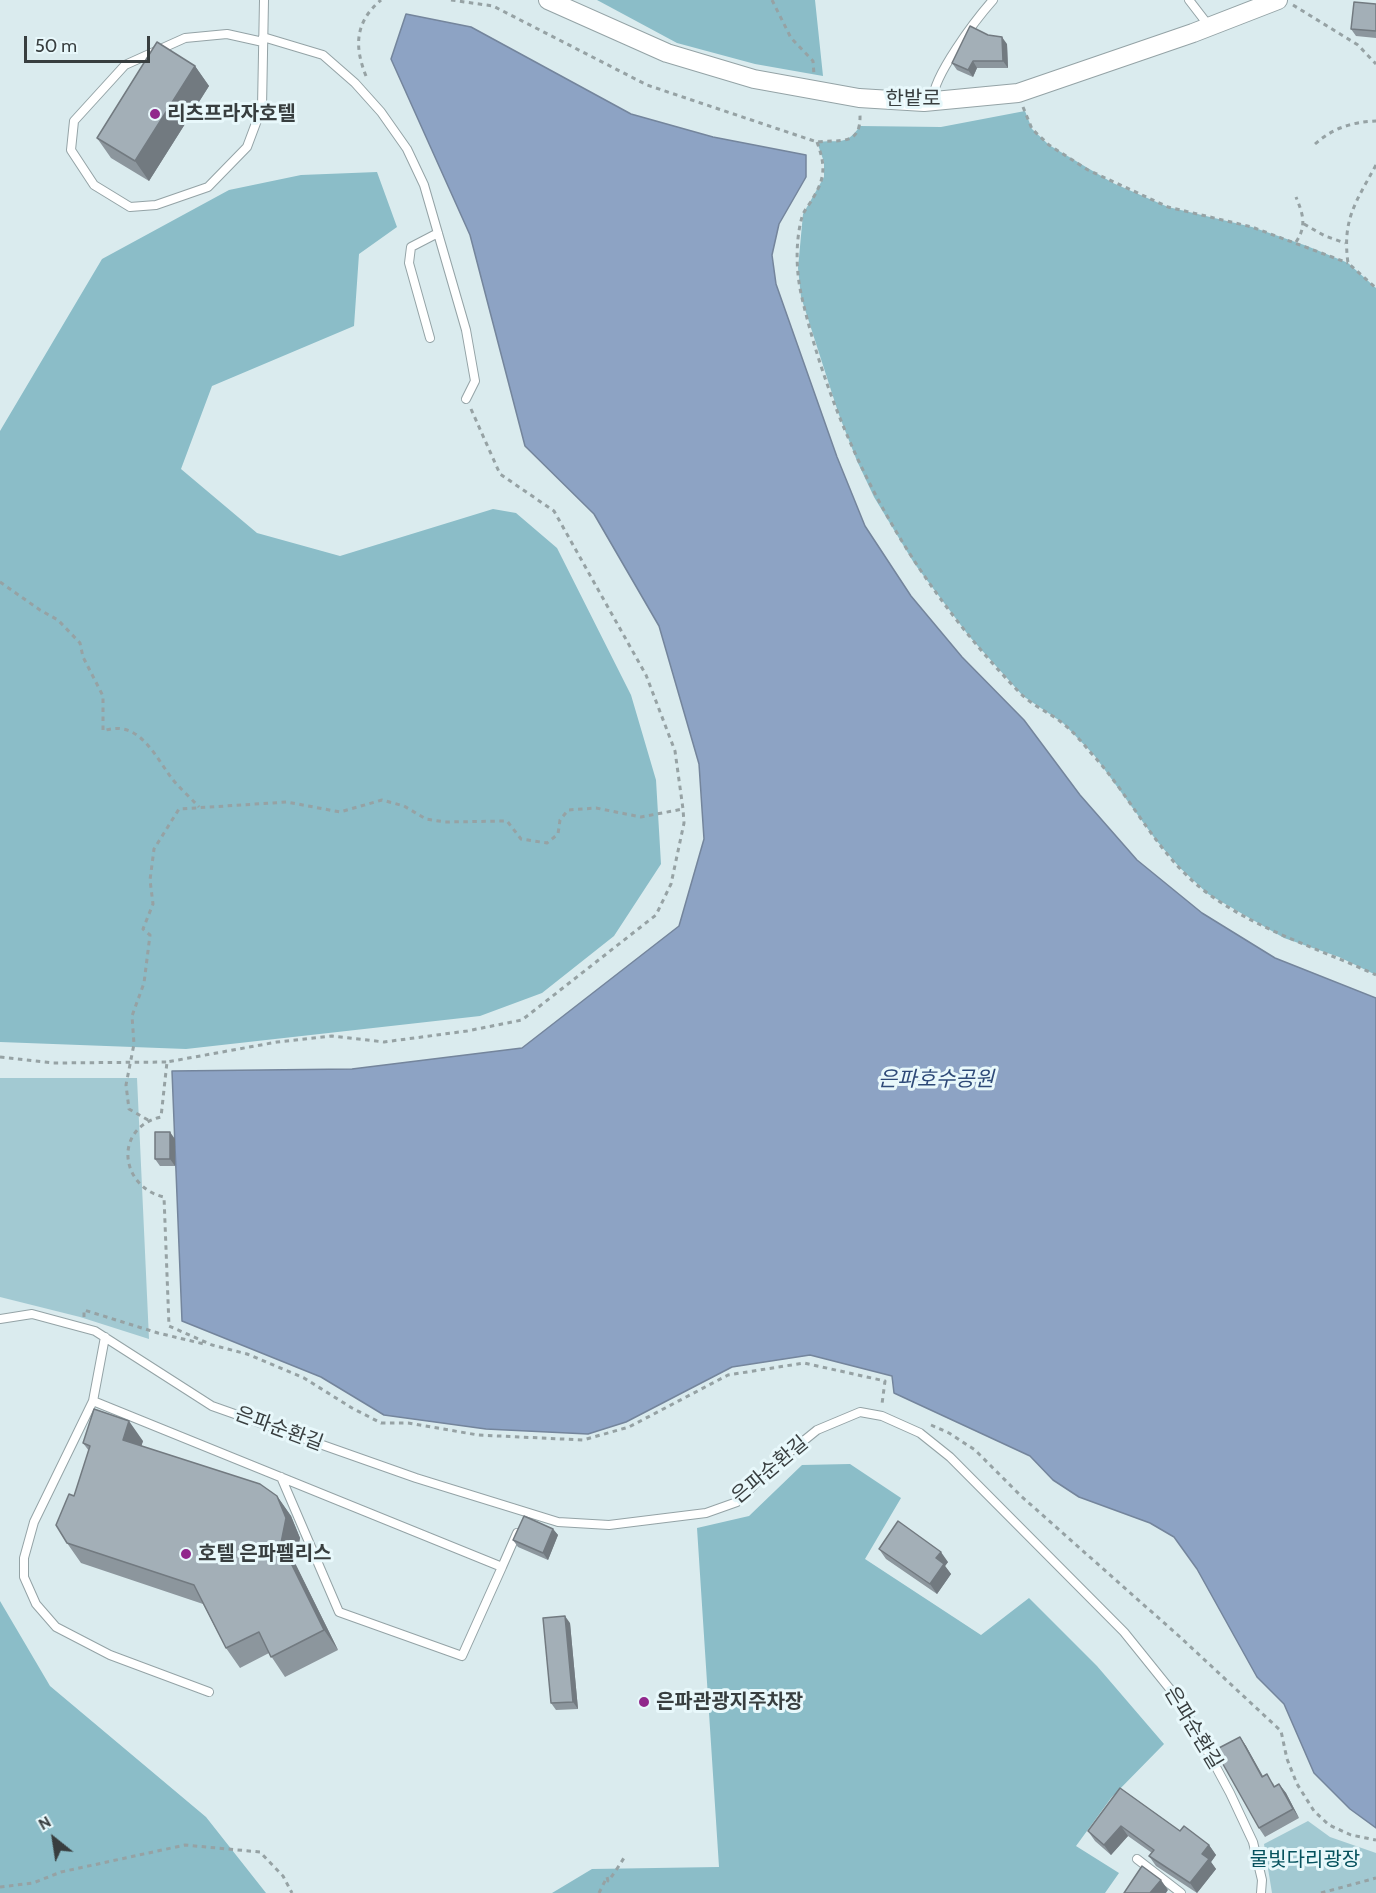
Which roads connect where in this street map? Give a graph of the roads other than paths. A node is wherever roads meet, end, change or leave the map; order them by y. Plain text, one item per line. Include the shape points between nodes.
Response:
1 (264, 0) edge
2 (548, 0) edge
3 (993, 0) edge
4 (1190, 0) edge
5 (1278, 0) edge
6 (1210, 27) junction
7 (263, 39) junction
8 (933, 101) junction
9 (438, 233) junction
10 (430, 338) dead end
11 (466, 399) road end
12 (0, 1318) edge
13 (105, 1337) junction
14 (93, 1401) junction
15 (281, 1477) junction
16 (527, 1512) junction
17 (502, 1567) junction
18 (209, 1692) dead end
19 (1137, 1859) dead end
20 (1181, 1893) edge
21 (1261, 1893) edge

1 - 7 lane
2 - 8 street, 한밭로 via 667,53 754,80 859,98
3 - 8 lane via 940,77 932,91
4 - 6 lane
5 - 6 street, 한밭로
6 - 8 street, 한밭로 via 1018,93
7 - 7 lane via 262,107 247,147 208,187 156,205 130,207 94,185 71,150 74,121 125,65 185,38 227,34
7 - 9 lane via 323,55 362,90 407,149 424,185
9 - 10 lane via 411,247 409,263
9 - 11 lane via 473,368 475,381
12 - 13 lane, 은파순환길 via 32,1314
13 - 14 lane
13 - 16 lane, 은파순환길 via 212,1406 416,1478
14 - 15 lane
14 - 18 lane via 34,1522 24,1558 24,1577 36,1604 56,1627 110,1655
15 - 17 lane
15 - 17 lane via 339,1612 462,1656
16 - 17 lane
16 - 21 lane, 은파순환길 via 558,1522 609,1525 706,1513 737,1502 817,1430 860,1412 882,1416 920,1433 950,1457 1144,1655 1182,1704 1253,1842 1262,1880
19 - 20 lane

